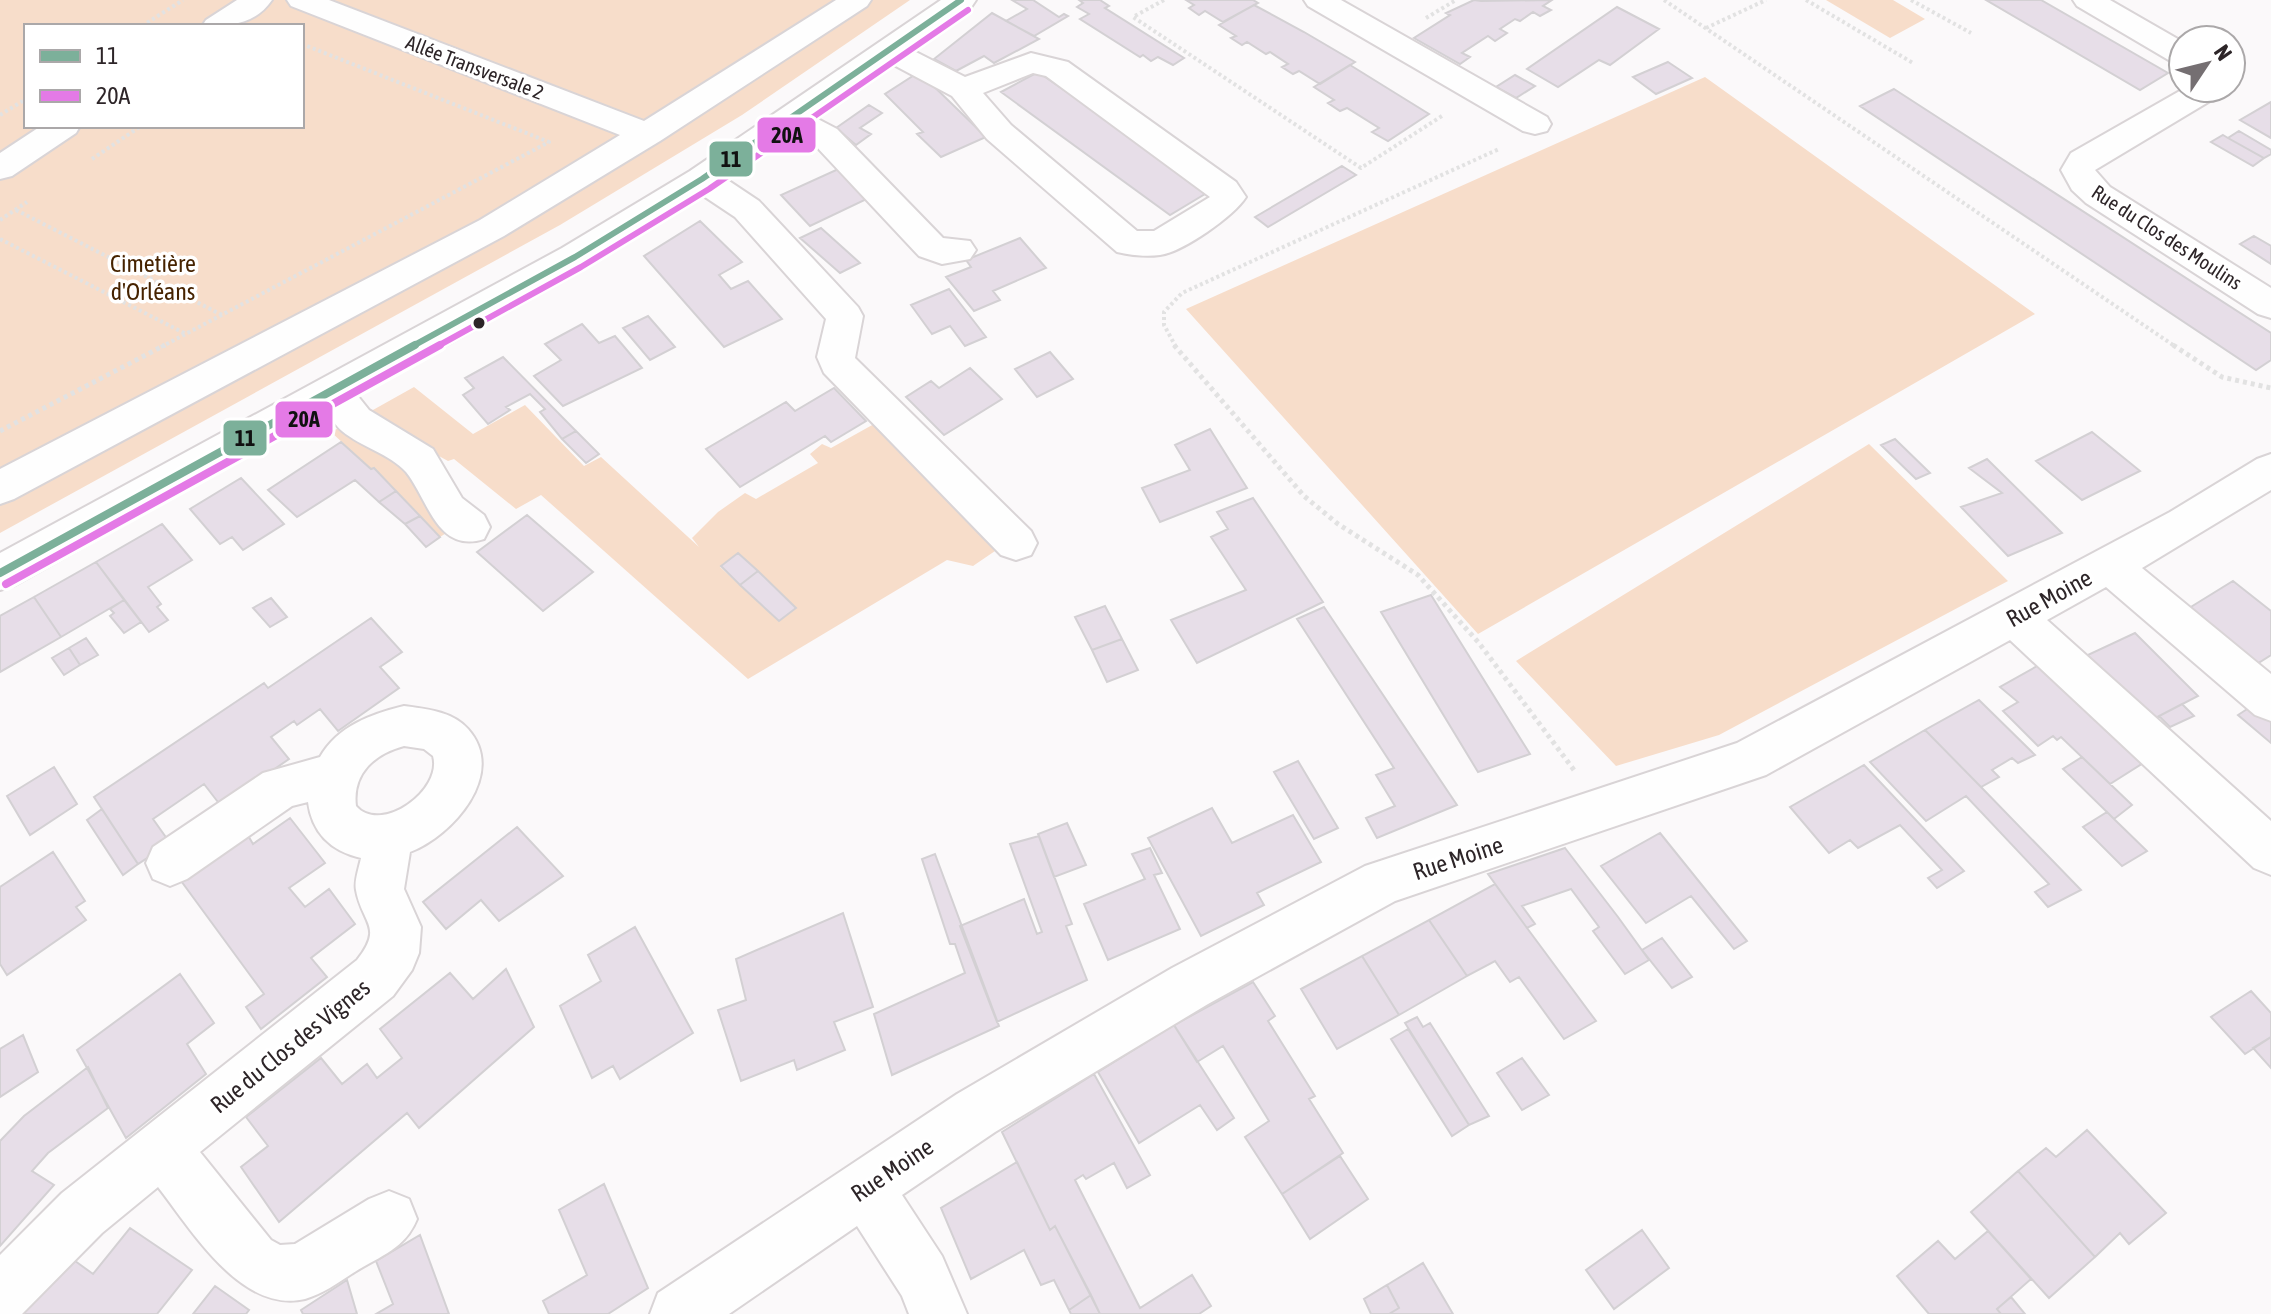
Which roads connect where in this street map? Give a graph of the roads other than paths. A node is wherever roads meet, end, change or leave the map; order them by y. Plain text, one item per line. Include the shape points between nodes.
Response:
1 (257, 0) edge
2 (302, 0) edge
3 (856, 0) edge
4 (952, 0) edge
5 (961, 0) edge
6 (1319, 0) edge
7 (2088, 0) edge
8 (220, 24) edge
9 (2167, 46) edge
10 (889, 51) junction
11 (963, 89) junction
12 (2181, 104) edge
13 (792, 118) junction
14 (1535, 124) dead end
15 (61, 128) edge
16 (648, 134) junction
17 (0, 168) edge
18 (702, 179) junction
19 (958, 250) dead end
20 (2271, 305) edge
21 (331, 390) junction
22 (2271, 470) edge
23 (0, 488) edge
24 (469, 527) dead end
25 (1016, 543) dead end
26 (0, 564) edge
27 (2109, 565) junction
28 (0, 573) edge
29 (2014, 617) junction
30 (2271, 701) edge
31 (335, 774) junction
32 (388, 837) junction
33 (2271, 852) edge
34 (170, 863) dead end
35 (162, 1148) junction
36 (865, 1188) junction
37 (389, 1219) dead end
38 (0, 1295) edge
39 (688, 1311) edge
40 (938, 1314) edge

1 - 8 street
2 - 16 street, Allée Transversale 2
3 - 16 street
4 - 26 street via 652,201 421,335
5 - 10 street
6 - 14 street
7 - 9 street
10 - 11 street
10 - 13 street
11 - 11 street via 999,132 1129,243 1161,243 1229,197 1057,69 1031,63
12 - 20 street, Rue du Clos des Moulins via 2083,161 2078,170 2098,195
13 - 18 street
13 - 19 street via 825,136 931,247
15 - 17 street
16 - 23 street via 492,228
18 - 21 street via 575,257
18 - 25 street via 747,209 845,316 834,352 837,363
21 - 24 street via 355,420 419,460 448,509
21 - 28 street
22 - 27 street, Rue Moine
27 - 29 street, Rue Moine
27 - 30 street
29 - 33 street
29 - 36 street, Rue Moine via 1750,760 1382,882 1190,986 976,1113
31 - 32 street via 330,792 338,823 359,836
31 - 32 street via 346,757 383,731 425,726 454,745 457,781 447,800 431,818
31 - 34 street via 280,788
32 - 35 street, Rue du Clos des Vignes via 380,889 396,927 394,953 375,978
35 - 37 street via 251,1260 276,1274 302,1272
35 - 38 street, Rue du Clos des Vignes via 82,1213
36 - 39 street, Rue Moine
36 - 40 street via 922,1276

